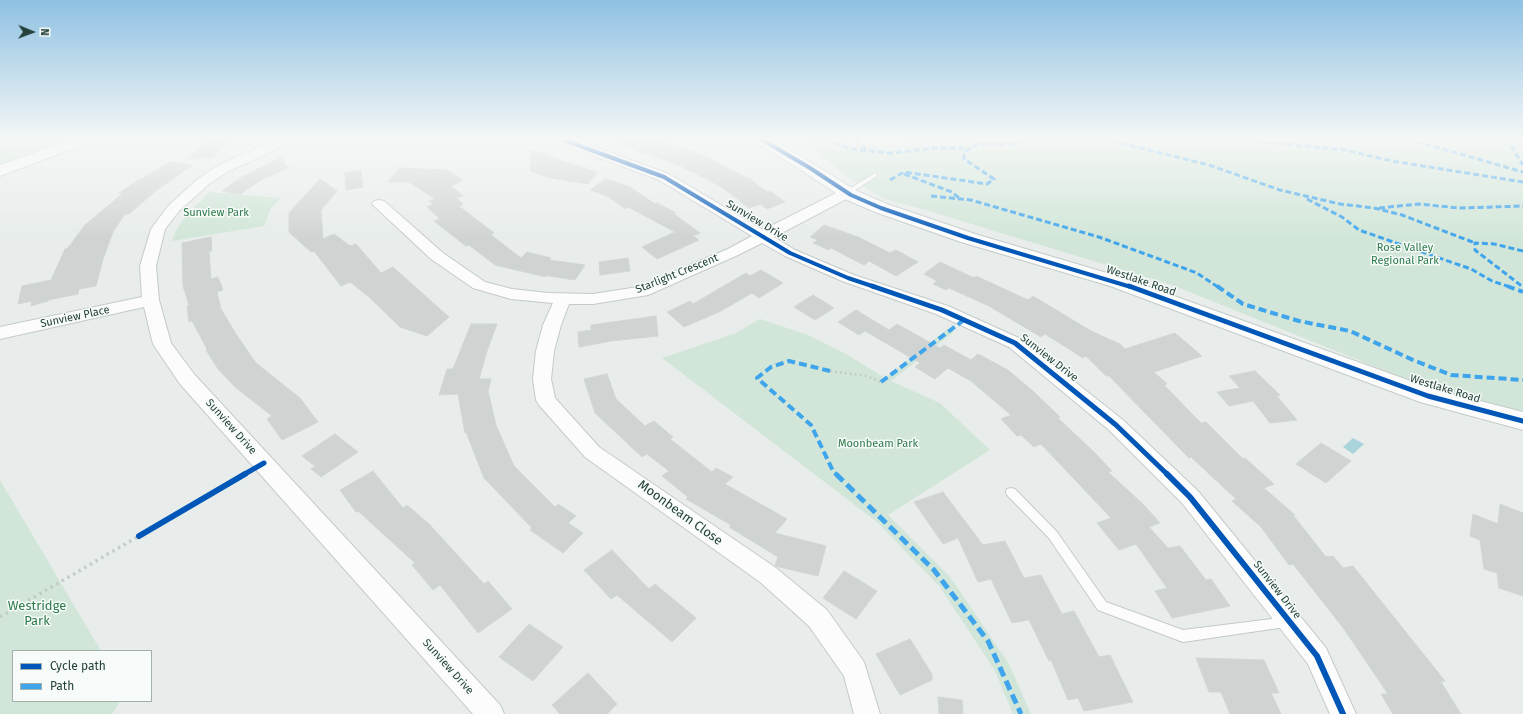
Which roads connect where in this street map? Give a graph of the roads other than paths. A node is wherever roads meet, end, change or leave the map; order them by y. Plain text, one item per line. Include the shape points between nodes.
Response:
1 (217, 172) edge
2 (651, 172) edge
3 (814, 172) edge
4 (875, 174) dead end
5 (847, 193) junction
6 (379, 204) dead end
7 (762, 236) junction
8 (563, 298) junction
9 (151, 300) junction
10 (0, 333) edge
11 (1523, 421) edge
12 (1011, 492) dead end
13 (1289, 622) junction
14 (491, 714) edge
15 (867, 714) edge
16 (1342, 714) edge

1 - 9 street, Sunview Drive via 174,208 158,229 148,266
2 - 7 street, Sunview Drive via 664,177
3 - 5 street, Westlake Road
4 - 5 lane
5 - 7 street, Starlight Crescent
5 - 11 street, Westlake Road via 881,208 968,238 1117,282 1428,396
6 - 8 street, Starlight Crescent via 437,256 479,285 511,294
7 - 8 street, Starlight Crescent via 733,252 642,291 593,299
7 - 13 street, Sunview Drive via 790,253 848,278 942,310 1015,343 1116,425 1190,498
8 - 15 street, Moonbeam Close via 545,351 542,379 546,400 592,452 768,575 818,618 855,672
9 - 10 street, Sunview Place
9 - 14 street, Sunview Drive via 162,344 187,379
12 - 13 lane via 1053,535 1102,606 1183,636
13 - 16 street, Sunview Drive via 1317,656

